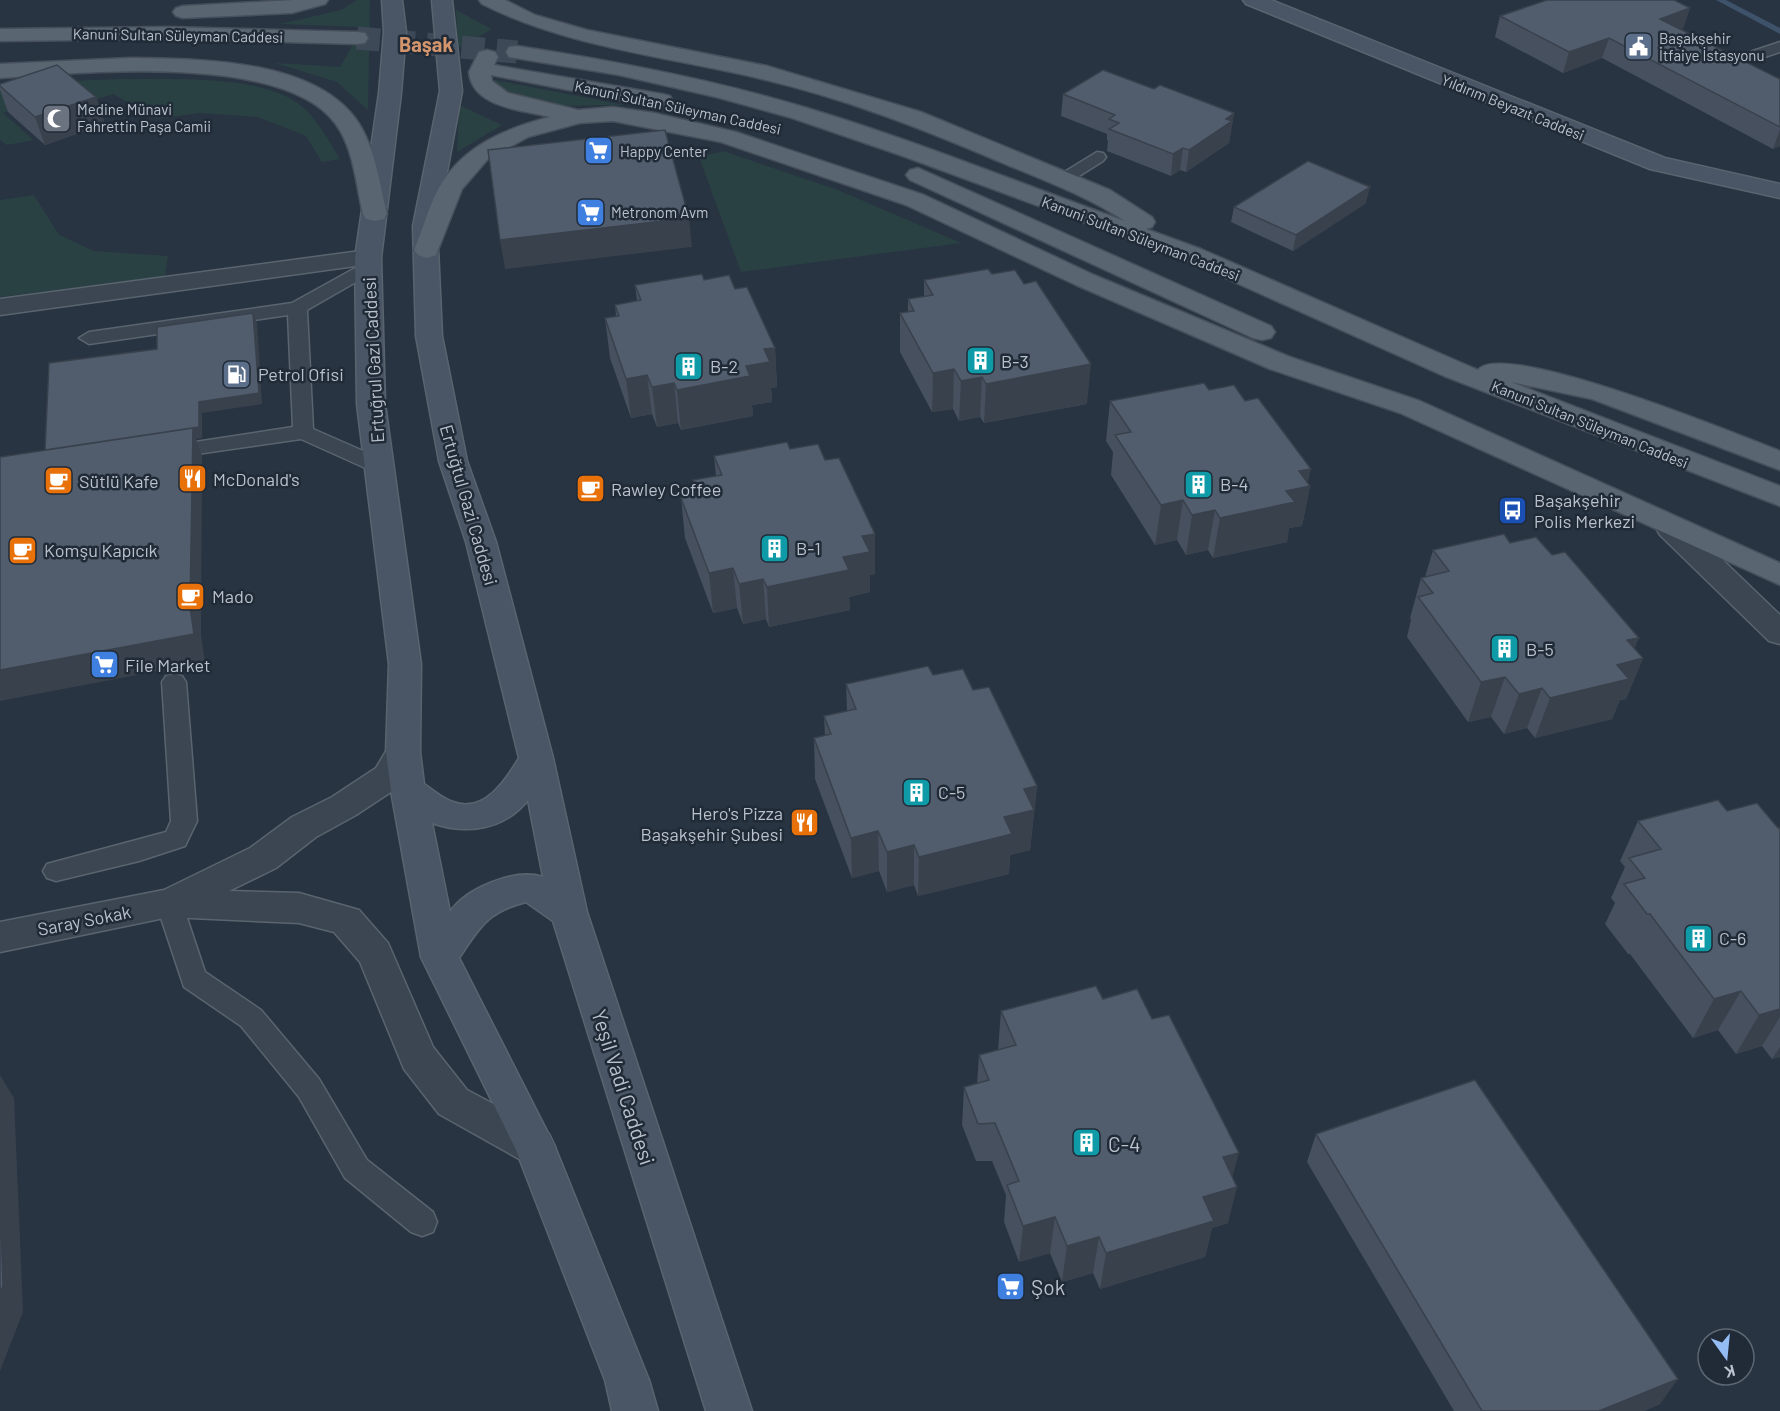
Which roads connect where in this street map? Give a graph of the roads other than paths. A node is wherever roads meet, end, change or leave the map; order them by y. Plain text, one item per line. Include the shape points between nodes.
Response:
1 (318, 0) edge
2 (392, 0) edge
3 (442, 0) edge
4 (489, 0) edge
5 (1253, 0) edge
6 (0, 21) edge
7 (0, 36) edge
8 (583, 36) junction
9 (1780, 47) edge
10 (517, 52) tunnel mouth
11 (0, 53) edge
12 (1750, 57) dead end
13 (498, 70) tunnel mouth
14 (0, 71) edge
15 (579, 116) junction
16 (1097, 157) dead end
17 (1062, 179) junction
18 (1780, 191) edge
19 (375, 214) junction
20 (427, 250) junction
21 (1192, 254) junction
22 (368, 263) junction
23 (0, 307) edge
24 (297, 308) junction
25 (89, 338) dead end
26 (1454, 370) junction
27 (1410, 407) junction
28 (303, 432) junction
29 (151, 454) edge
30 (1780, 461) edge
31 (379, 466) junction
32 (1780, 497) edge
33 (1671, 528) junction
34 (1780, 575) edge
35 (1780, 633) edge
36 (174, 682) dead end
37 (403, 752) junction
38 (536, 758) junction
39 (408, 791) junction
40 (57, 871) dead end
41 (169, 903) junction
42 (569, 912) junction
43 (0, 937) edge
44 (440, 957) junction
45 (535, 1146) junction
46 (422, 1222) dead end
47 (635, 1411) edge
48 (729, 1411) edge

1 - 6 main road via 292,7 241,11
2 - 19 main road, Ertuğrul Gazi Caddesi via 395,32
3 - 20 main road, Ertuğtul Gazi Caddesi via 451,91 425,226
4 - 8 main road via 528,20
5 - 18 main road, Yıldırım Beyazıt Caddesi via 1658,164
7 - 11 main road, Kanuni Sultan Süleyman Caddesi via 168,33 353,46
8 - 15 main road via 547,33 510,38 495,47 480,72 481,83 500,98
8 - 17 main road via 767,73 913,117
9 - 12 lane
10 - 21 main road, Kanuni Sultan Süleyman Caddesi via 631,70 800,113
13 - 27 main road, Kanuni Sultan Süleyman Caddesi via 636,95 781,129 921,176 1247,325
14 - 19 main road via 127,65 215,68 268,76 316,95 341,116 356,141
15 - 20 main road via 520,132 480,154 451,187
15 - 27 main road via 613,114 728,137 915,200 1085,280 1270,358
16 - 17 lane
17 - 21 main road via 1101,195
19 - 22 main road, Ertuğrul Gazi Caddesi
20 - 38 main road, Ertuğtul Gazi Caddesi via 429,336 453,461 481,542
21 - 26 main road, Kanuni Sultan Süleyman Caddesi
22 - 23 street
22 - 24 lane
22 - 31 main road, Ertuğrul Gazi Caddesi via 371,404
24 - 25 lane
24 - 28 lane
26 - 30 main road via 1521,374 1611,397
26 - 32 main road, Kanuni Sultan Süleyman Caddesi
27 - 33 main road
28 - 29 lane
28 - 31 lane
31 - 37 main road, Ertuğrul Gazi Caddesi via 405,664
33 - 34 main road
33 - 35 street
36 - 40 lane via 184,822 176,839
37 - 39 main road, Ertuğrul Gazi Caddesi
37 - 41 street via 388,777 353,800 304,827 263,858
38 - 39 main road via 511,800 483,815 463,817 444,813
38 - 42 main road, Yeşil Vadi Caddesi
39 - 44 main road
41 - 43 street, Saray Sokak
41 - 45 street via 299,908 346,920 375,954 418,1057 453,1102
41 - 46 lane via 194,979 251,1018 309,1088 356,1168
42 - 44 main road via 531,887 503,894 470,912
42 - 48 main road, Yeşil Vadi Caddesi
44 - 45 main road
45 - 47 main road via 627,1380

